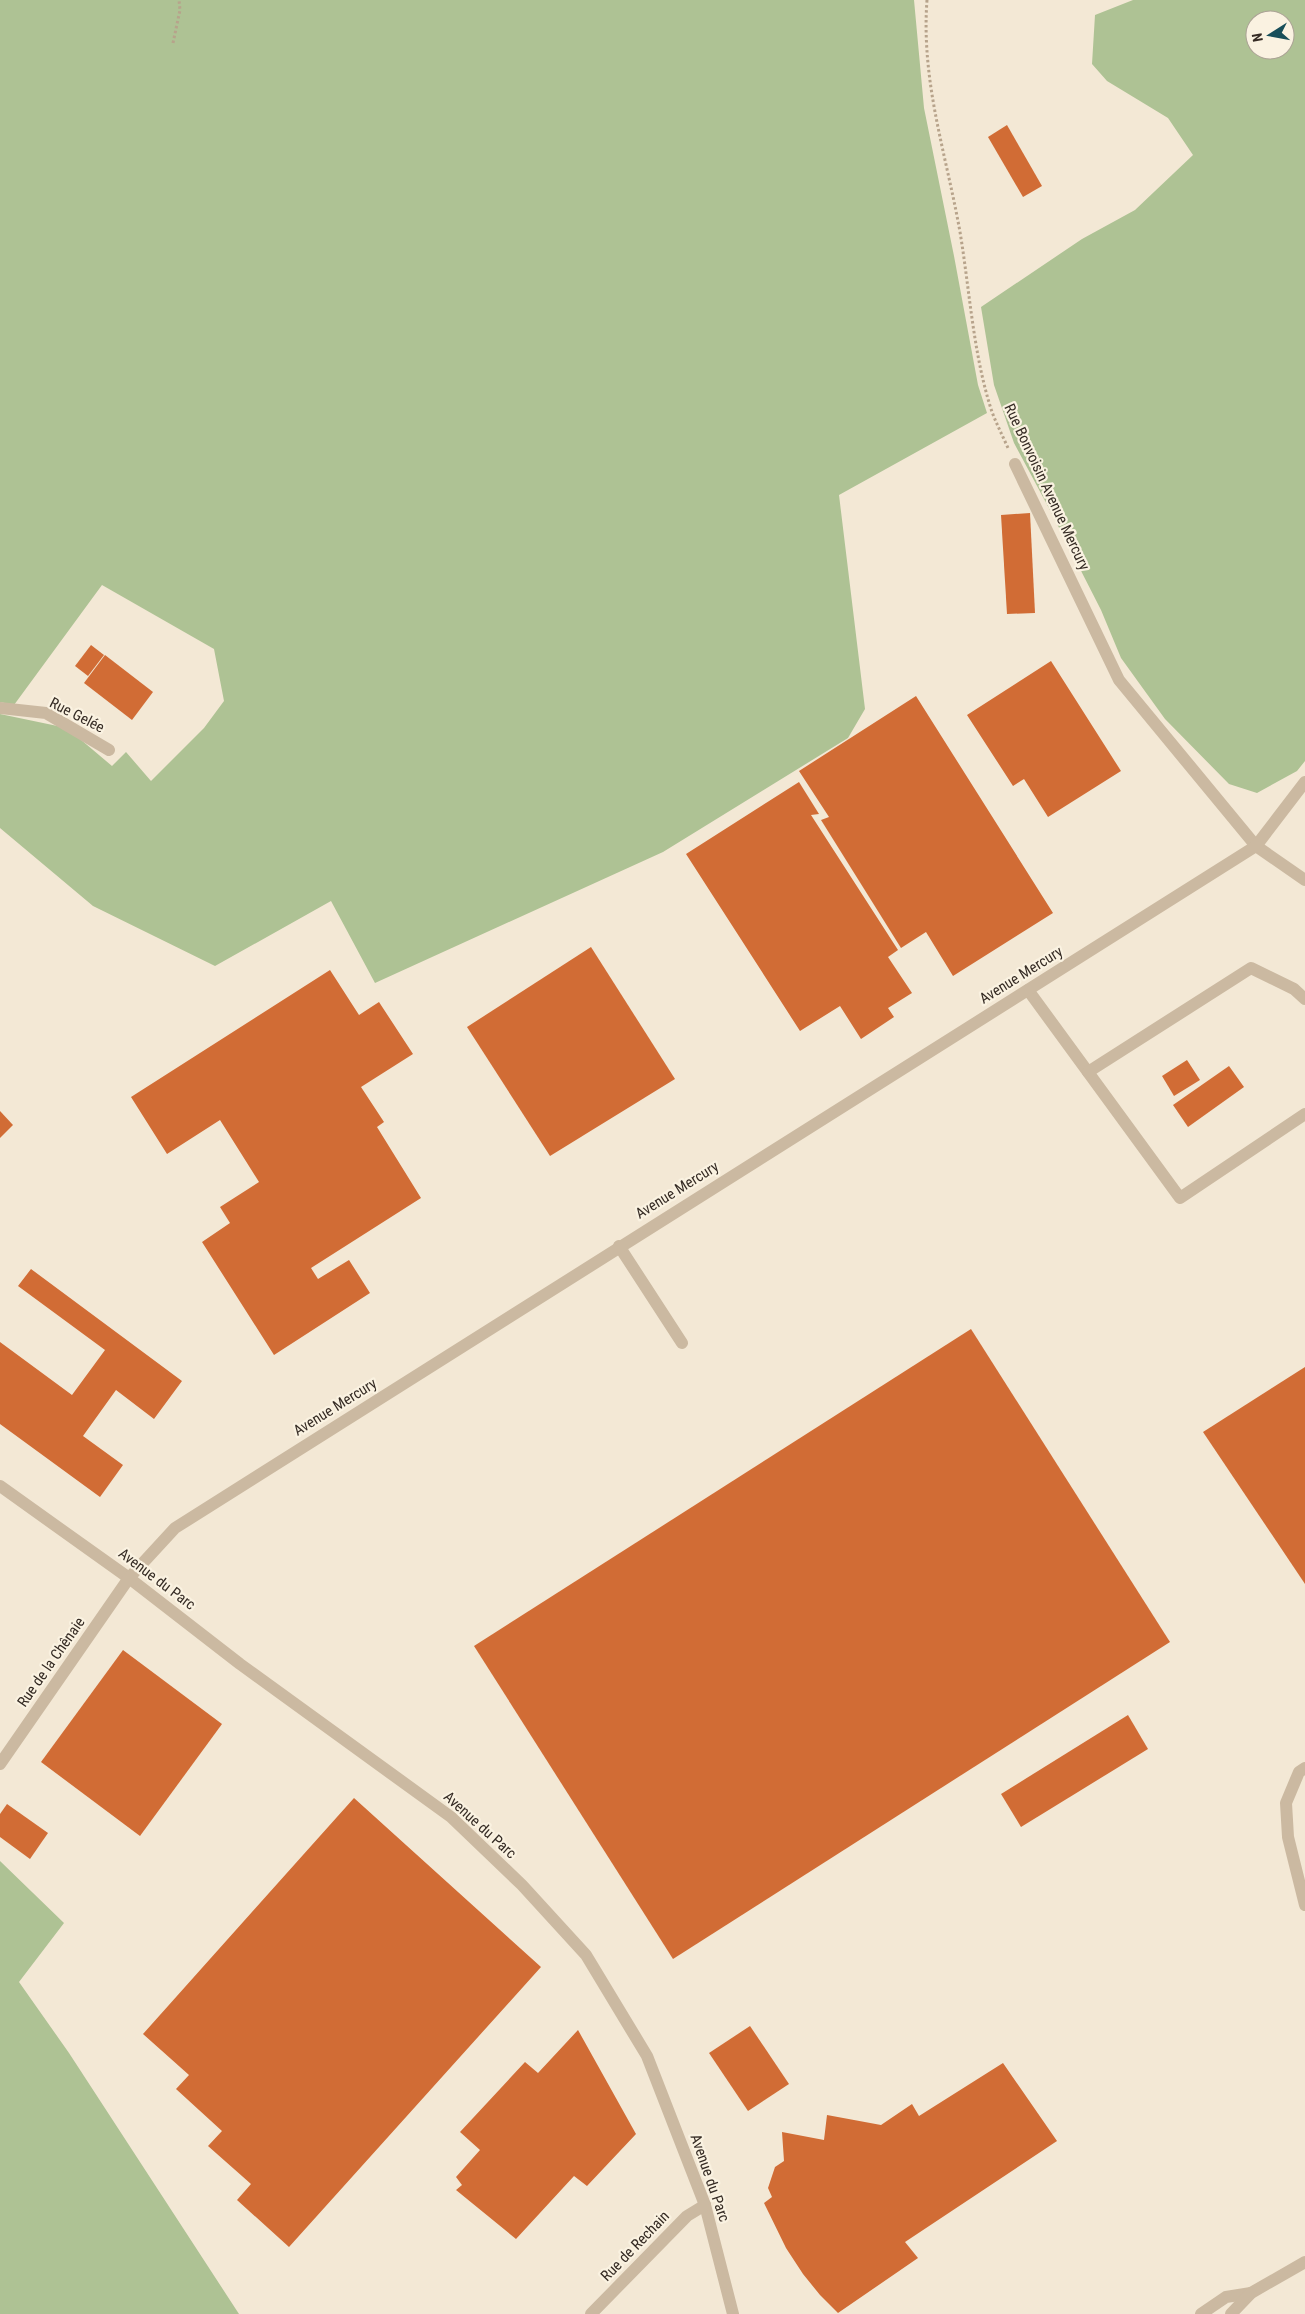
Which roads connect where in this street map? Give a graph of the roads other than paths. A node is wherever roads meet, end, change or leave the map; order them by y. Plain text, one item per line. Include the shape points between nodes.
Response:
1 (1015, 464) road end
2 (0, 708) edge
3 (109, 750) dead end
4 (1305, 782) edge
5 (1256, 846) junction
6 (1305, 880) edge
7 (1028, 990) junction
8 (1305, 999) edge
9 (1088, 1072) junction
10 (1305, 1114) edge
11 (619, 1246) junction
12 (682, 1343) dead end
13 (0, 1486) edge
14 (129, 1578) junction
15 (0, 1764) edge
16 (1305, 1768) edge
17 (1305, 1904) edge
18 (705, 2205) junction
19 (1305, 2262) edge
20 (1251, 2293) junction
21 (591, 2314) edge
22 (733, 2314) edge
23 (1201, 2314) edge
24 (1231, 2314) edge

1 - 5 street, Rue Bonvoisin Avenue Mercury via 1119,680
2 - 3 street, Rue Gelée via 46,713
4 - 5 street
5 - 6 street, Rue Bonvoisin Avenue Mercury
5 - 7 street, Avenue Mercury
7 - 9 street
7 - 11 street, Avenue Mercury
8 - 9 street via 1294,989 1251,968
9 - 10 street via 1180,1198
11 - 12 street
11 - 14 street, Avenue Mercury via 175,1528
13 - 14 street, Avenue du Parc
14 - 15 street, Rue de la Chênaie
14 - 18 street, Avenue du Parc via 240,1664 451,1817 522,1885 586,1955 647,2056
16 - 17 street via 1299,1772 1286,1803 1288,1837
18 - 21 street, Rue de Rechain via 687,2216
18 - 22 street, Avenue du Parc
19 - 20 street
20 - 23 street via 1226,2297
20 - 24 street

